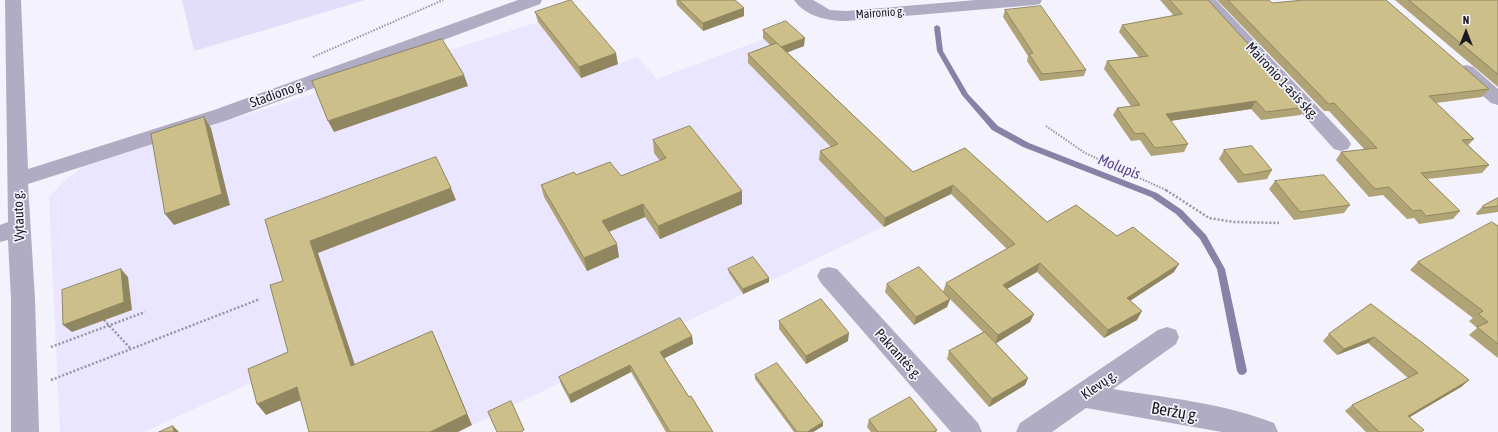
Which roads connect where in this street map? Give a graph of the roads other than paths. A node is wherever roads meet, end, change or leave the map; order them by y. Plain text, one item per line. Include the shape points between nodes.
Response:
1 (13, 0) edge
2 (534, 0) edge
3 (802, 0) edge
4 (1034, 0) edge
5 (1207, 0) edge
6 (1452, 60) edge
7 (1498, 100) edge
8 (1341, 144) dead end
9 (18, 180) junction
10 (10, 231) edge
11 (829, 276) dead end
12 (1167, 337) dead end
13 (1084, 396) junction
14 (25, 432) edge
15 (968, 432) edge
16 (1030, 432) edge
17 (1264, 432) edge

1 - 9 street, Vytauto g.
2 - 9 street, Stadiono g. via 221,115
3 - 4 street, Maironio g. via 821,14 838,16
5 - 8 street, Maironio 1-asis skg.
6 - 7 street
9 - 10 street, Vytauto g.
10 - 14 street, Vytauto g. via 23,299
11 - 15 street, Pakrantės g.
12 - 13 street, Klevų g.
13 - 16 street, Klevų g.
13 - 17 street, Beržų g. via 1214,418

